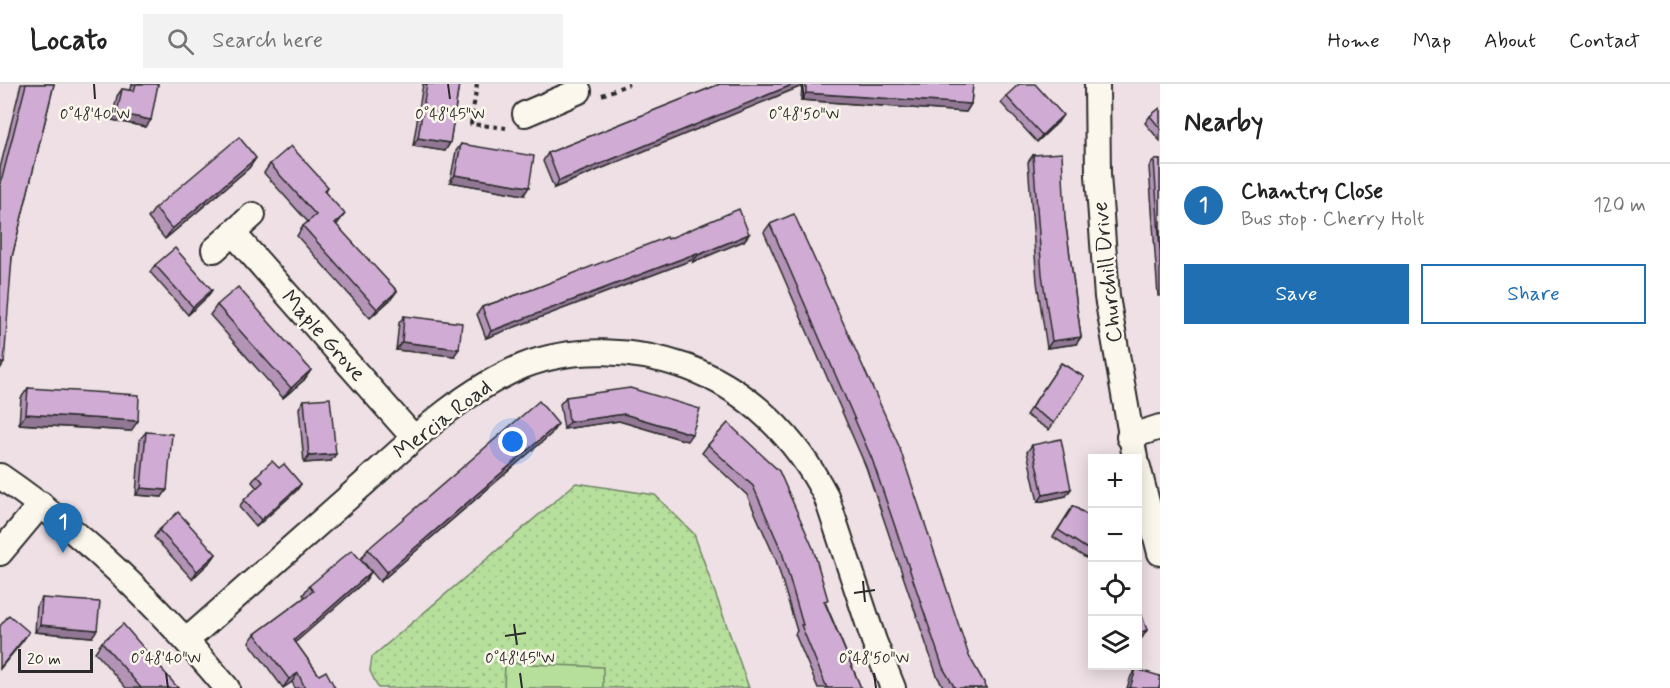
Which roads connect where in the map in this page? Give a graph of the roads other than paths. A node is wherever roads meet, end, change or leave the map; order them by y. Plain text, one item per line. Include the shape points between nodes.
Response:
1 (1097, 84) edge
2 (584, 86) edge
3 (525, 114) dead end
4 (253, 215) dead end
5 (232, 233) junction
6 (214, 250) dead end
7 (1160, 427) edge
8 (414, 438) junction
9 (1132, 448) edge
10 (0, 476) edge
11 (1142, 486) edge
12 (40, 504) junction
13 (1160, 553) edge
14 (0, 554) edge
15 (187, 640) junction
16 (227, 688) edge
17 (893, 688) edge

1 - 9 street, Churchill Drive via 1098,176 1107,297
2 - 3 street
4 - 5 street
5 - 6 street
5 - 8 street, Maple Grove
7 - 9 street
8 - 15 street, Mercia Road
8 - 17 street, Mercia Road via 485,384 524,366 565,355 604,352 639,356 708,375 761,411 798,450 815,475 834,516
10 - 12 street
11 - 13 street
12 - 14 street
12 - 15 street via 108,559
15 - 16 street

